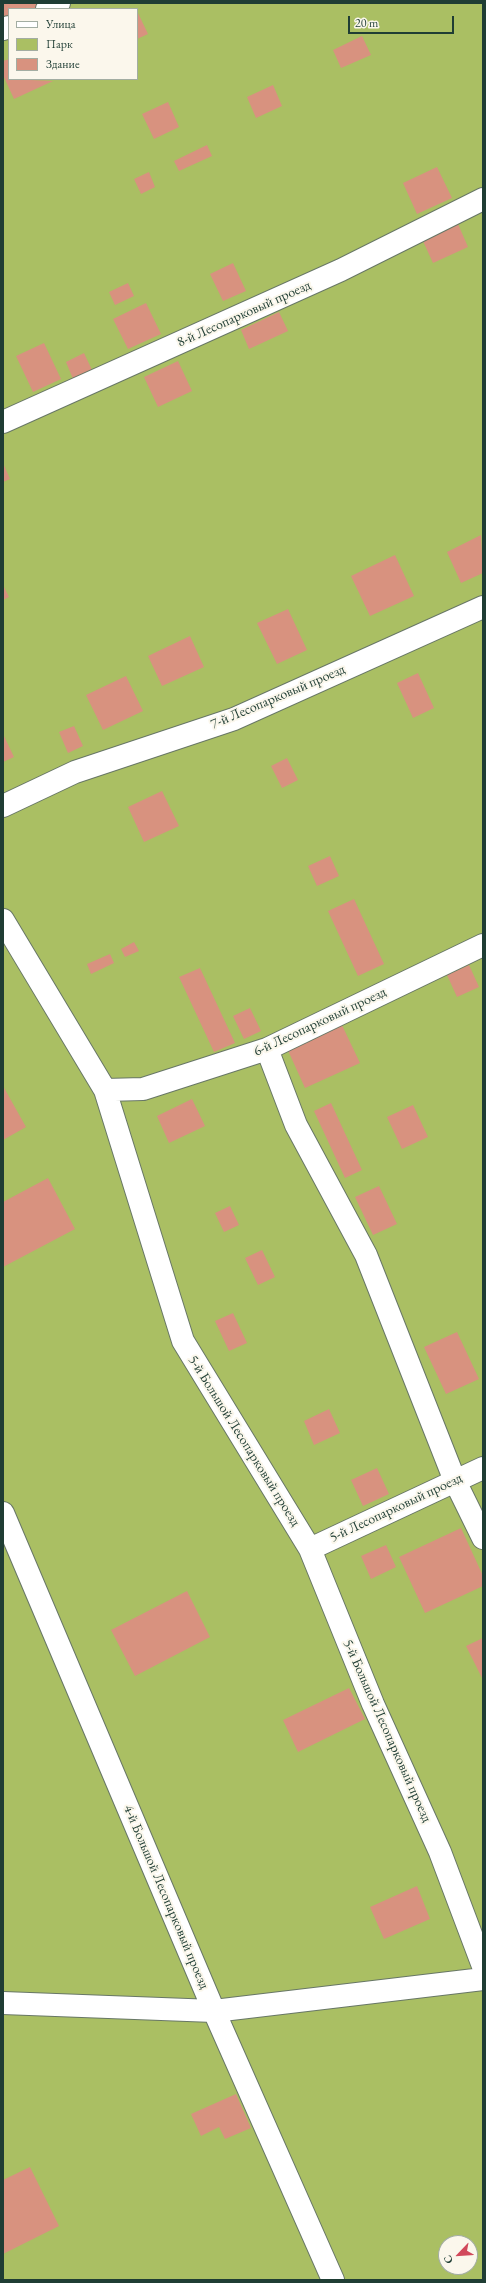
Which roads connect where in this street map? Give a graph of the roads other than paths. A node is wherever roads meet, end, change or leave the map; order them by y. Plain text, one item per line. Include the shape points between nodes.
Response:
1 (59, 3) edge
2 (48, 8) edge
3 (483, 199) edge
4 (3, 422) edge
5 (483, 607) edge
6 (3, 806) edge
7 (3, 920) edge
8 (483, 945) edge
9 (267, 1049) junction
10 (105, 1090) junction
11 (483, 1468) edge
12 (455, 1481) junction
13 (3, 1513) edge
14 (483, 1538) edge
15 (310, 1549) junction
16 (483, 1966) edge
17 (483, 1979) edge
18 (3, 2003) edge
19 (214, 2011) junction
20 (333, 2280) edge

1 - 2 street
3 - 4 street, 8-й Лесопарковый проезд via 341,270
5 - 6 street, 7-й Лесопарковый проезд via 234,718 75,772
7 - 10 street, 5-й Большой Лесопарковый проезд
8 - 9 street, 6-й Лесопарковый проезд
9 - 10 street, 6-й Лесопарковый проезд via 143,1089
9 - 12 street via 296,1125 366,1255
10 - 15 street, 5-й Большой Лесопарковый проезд via 183,1342
11 - 12 street, 5-й Лесопарковый проезд
12 - 14 street
12 - 15 street, 5-й Лесопарковый проезд
13 - 19 street, 4-й Большой Лесопарковый проезд
15 - 16 street, 5-й Большой Лесопарковый проезд via 373,1704 440,1852
17 - 19 street
18 - 19 street
19 - 20 street, 4-й Большой Лесопарковый проезд

